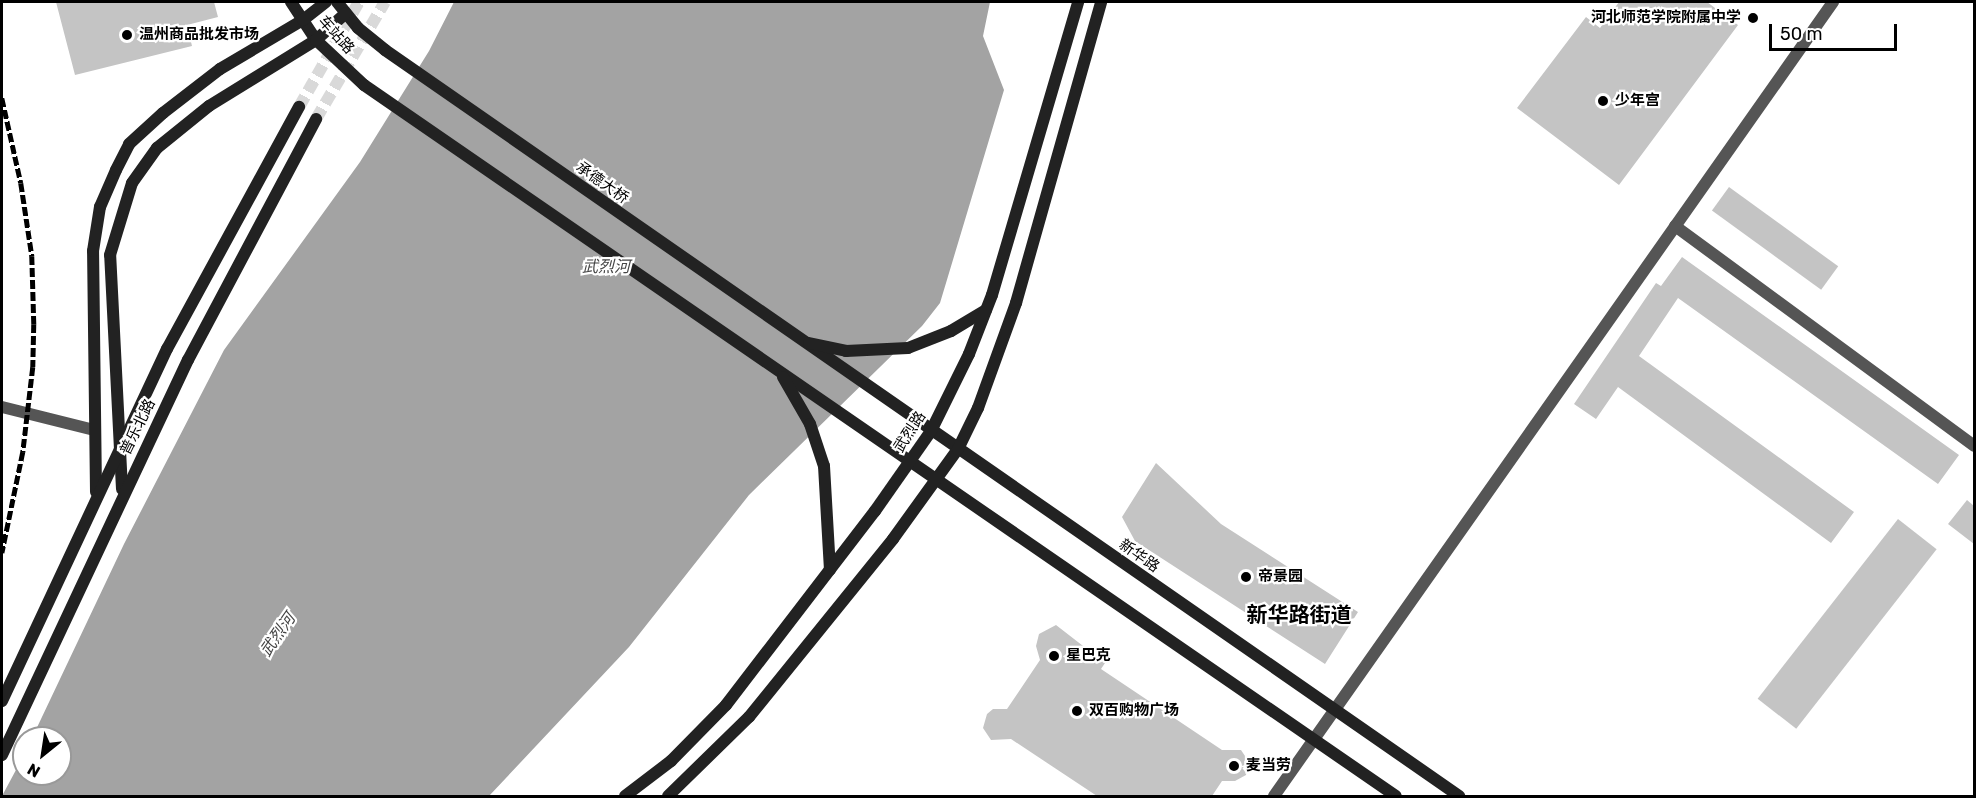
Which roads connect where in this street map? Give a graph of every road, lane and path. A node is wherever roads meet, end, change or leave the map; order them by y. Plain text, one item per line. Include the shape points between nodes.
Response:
1 (291, 2) edge
2 (326, 2) edge
3 (337, 2) edge
4 (1078, 2) edge
5 (1101, 2) edge
6 (1833, 2) edge
7 (346, 13) junction
8 (303, 20) junction
9 (316, 40) junction
10 (385, 50) joint
11 (299, 107) tunnel mouth
12 (316, 119) tunnel mouth
13 (1675, 226) junction
14 (986, 310) junction
15 (802, 341) junction
16 (781, 374) junction
17 (2, 407) edge
18 (94, 430) junction
19 (931, 430) junction
20 (121, 441) junction
21 (1974, 446) edge
22 (958, 449) junction
23 (909, 462) junction
24 (936, 480) junction
25 (122, 494) junction
26 (96, 495) junction
27 (830, 570) junction
28 (2, 701) edge
29 (1335, 710) junction
30 (1313, 740) junction
31 (2, 755) edge
32 (626, 796) edge
33 (668, 796) edge
34 (1274, 796) edge
35 (1396, 796) edge
36 (1459, 796) edge

1 - 8 main road, 车站路
2 - 8 main road
3 - 7 main road, 车站路
4 - 14 main road, 武烈路
5 - 22 main road via 1016,303 978,408
6 - 13 street
7 - 9 main road
7 - 10 main road, 车站路
8 - 9 main road, 车站路
8 - 18 main road via 220,69 129,144 100,207 93,251
9 - 16 main road, 车站路 via 364,85
9 - 20 main road via 209,106 157,148 132,183 110,255
10 - 15 main road, 承德大桥
11 - 20 main road, 普乐北路
12 - 25 main road, 普乐北路
13 - 21 street
13 - 29 street
14 - 15 main road via 951,331 908,348 846,351
14 - 19 main road, 武烈路
15 - 19 main road, 新华路
16 - 23 main road
16 - 27 main road via 810,424 824,466
17 - 18 street
18 - 26 main road
19 - 22 main road, 新华路
19 - 23 main road, 武烈路
20 - 25 main road
20 - 26 main road, 普乐北路
22 - 24 main road
22 - 29 main road, 新华路
23 - 24 main road
23 - 27 main road, 武烈路
24 - 30 main road
24 - 33 main road via 749,717
25 - 31 main road, 普乐北路
26 - 28 main road, 普乐北路
27 - 32 main road, 武烈路 via 726,705 671,761
29 - 30 street
29 - 36 main road, 新华路
30 - 34 street
30 - 35 main road

